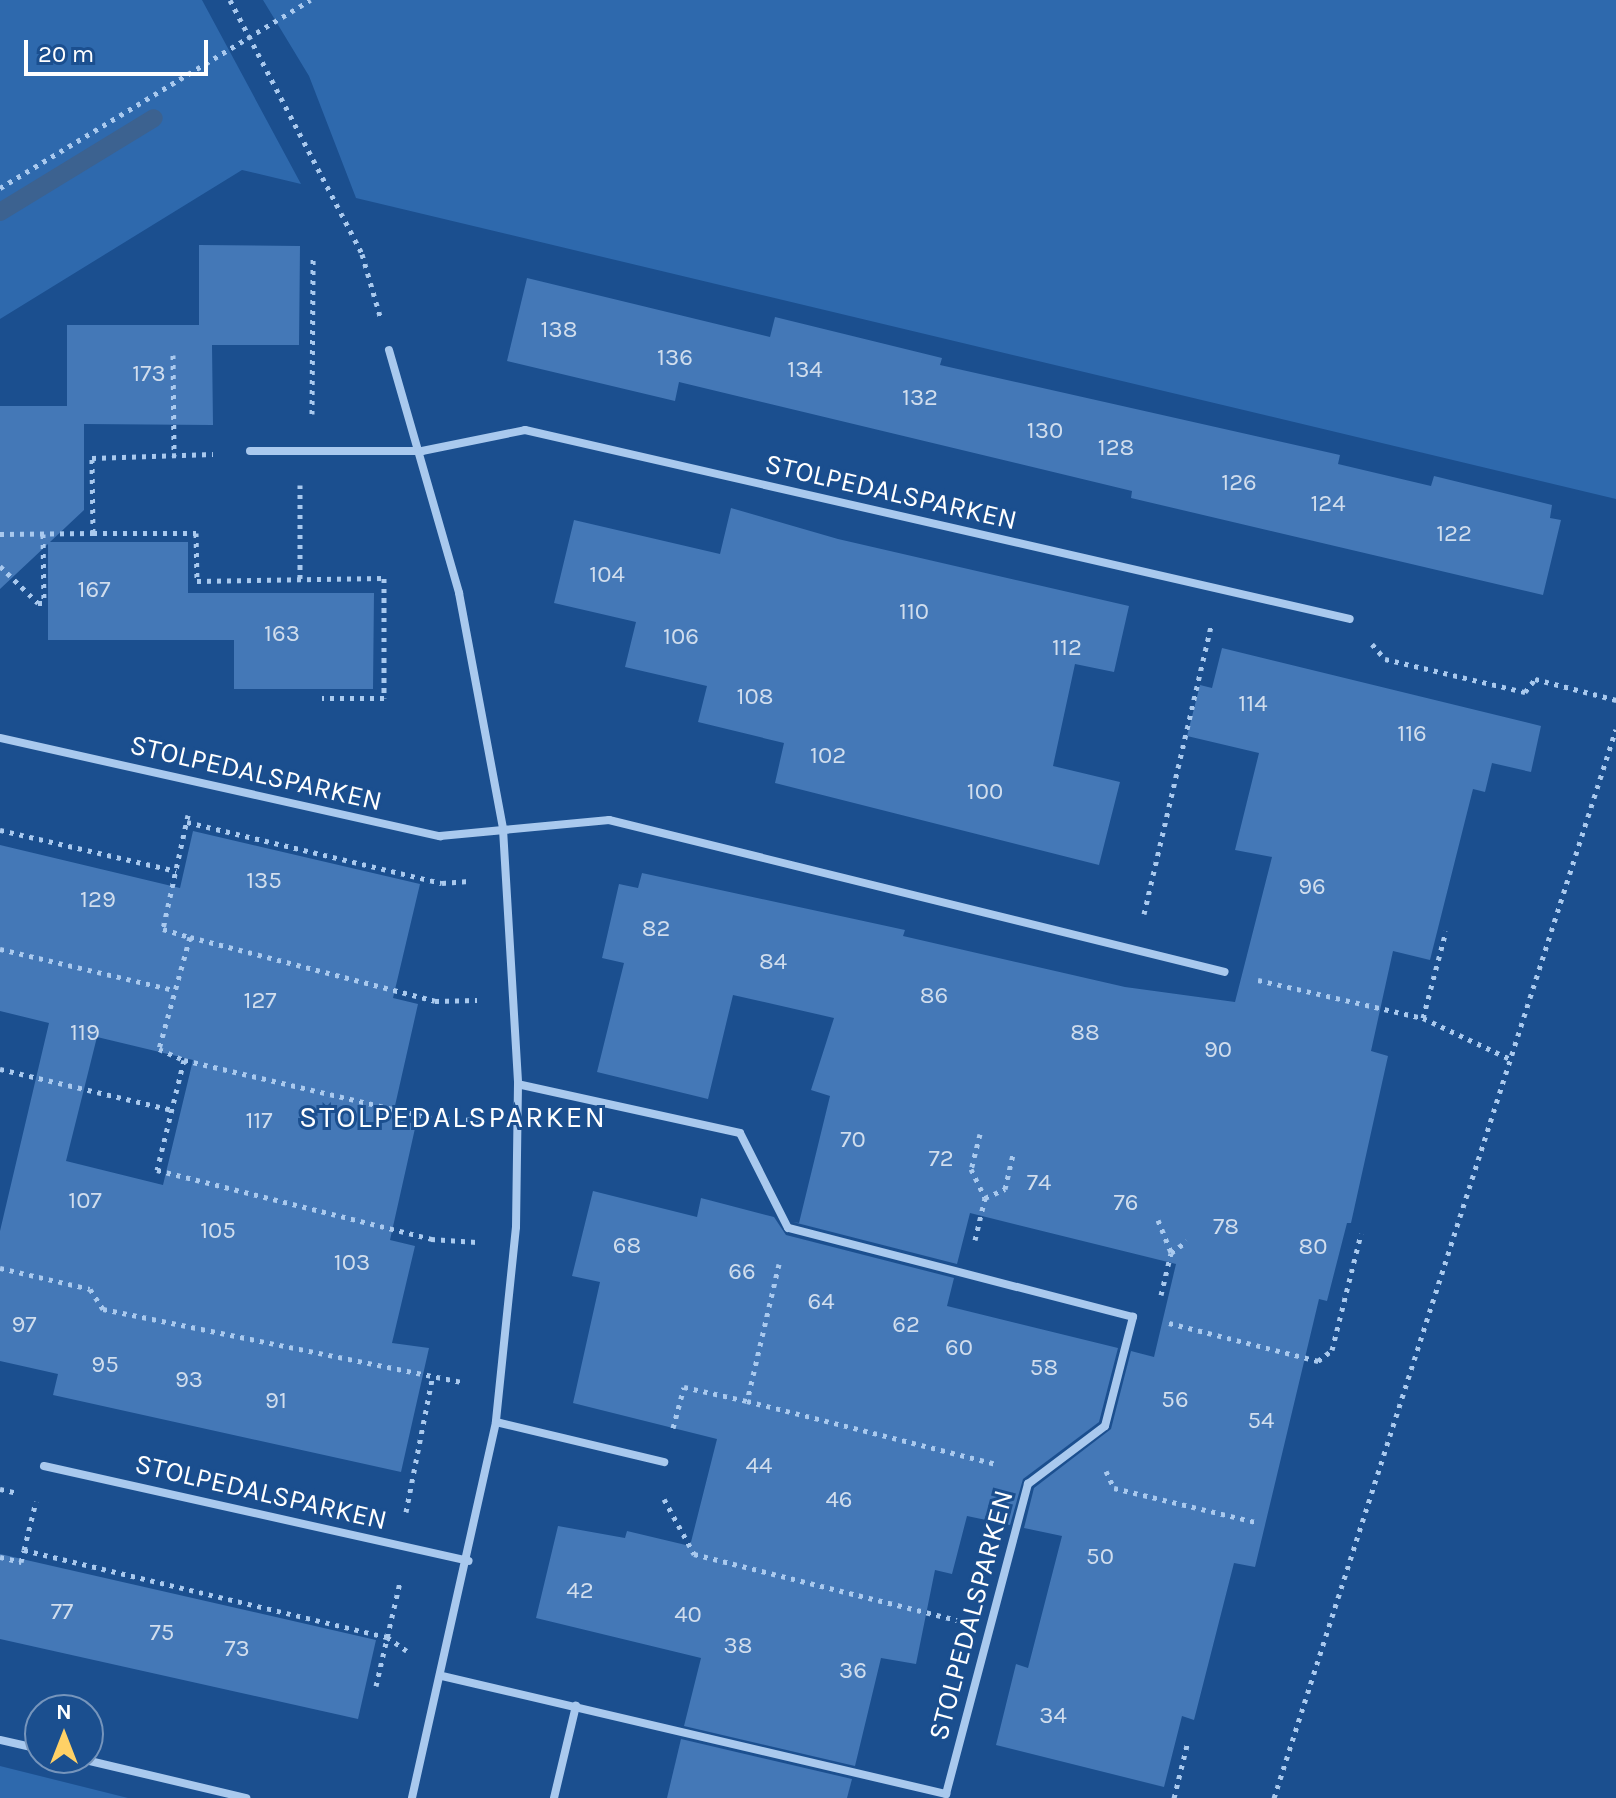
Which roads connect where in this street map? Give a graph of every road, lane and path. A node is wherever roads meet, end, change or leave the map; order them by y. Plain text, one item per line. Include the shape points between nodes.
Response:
1 (230, 0) edge
2 (311, 0) edge
3 (251, 37) junction
4 (0, 188) edge
5 (313, 255) dead end
6 (389, 350) joint
7 (173, 355) dead end
8 (312, 373) dead end
9 (250, 451) joint
10 (422, 451) junction
11 (174, 456) junction
12 (93, 533) junction
13 (300, 533) dead end
14 (0, 534) edge
15 (43, 534) junction
16 (0, 566) edge
17 (300, 580) junction
18 (1220, 590) junction
19 (1350, 619) dead end
20 (1385, 659) dead end
21 (322, 698) dead end
22 (1616, 700) edge
23 (1616, 729) edge
24 (0, 738) edge
25 (195, 782) junction
26 (187, 822) junction
27 (503, 829) junction
28 (0, 830) edge
29 (176, 871) junction
30 (476, 881) dead end
31 (1446, 931) dead end
32 (190, 937) junction
33 (0, 949) edge
34 (1135, 950) junction
35 (1225, 972) joint
36 (174, 990) junction
37 (485, 1000) dead end
38 (1423, 1018) junction
39 (184, 1060) junction
40 (1510, 1060) junction
41 (0, 1069) edge
42 (518, 1084) junction
43 (172, 1110) junction
44 (487, 1120) dead end
45 (980, 1134) dead end
46 (1013, 1154) dead end
47 (985, 1198) junction
48 (1158, 1220) dead end
49 (978, 1227) dead end
50 (788, 1228) junction
51 (1361, 1234) dead end
52 (1187, 1241) dead end
53 (482, 1243) dead end
54 (1171, 1253) junction
55 (0, 1268) edge
56 (1166, 1274) dead end
57 (1133, 1317) junction
58 (432, 1380) junction
59 (470, 1383) dead end
60 (747, 1401) junction
61 (496, 1422) junction
62 (673, 1430) dead end
63 (1089, 1438) junction
64 (664, 1462) dead end
65 (44, 1466) dead end
66 (1039, 1475) junction
67 (657, 1488) dead end
68 (0, 1489) edge
69 (1256, 1522) dead end
70 (404, 1524) dead end
71 (24, 1550) junction
72 (0, 1557) edge
73 (468, 1561) junction
74 (403, 1570) dead end
75 (989, 1628) junction
76 (387, 1637) junction
77 (442, 1676) junction
78 (376, 1686) dead end
79 (576, 1706) junction
80 (0, 1740) edge
81 (24, 1745) edge
82 (1187, 1745) dead end
83 (104, 1764) edge
84 (246, 1798) edge
85 (412, 1798) edge
86 (554, 1798) edge
87 (1174, 1798) edge
88 (1274, 1798) edge

1 - 3 path
2 - 3 path
3 - 4 path
3 - 6 path via 362,254
5 - 8 path
6 - 10 street
7 - 11 path
9 - 10 street, STOLPEDALSPARKEN
9 - 11 path
10 - 18 street, STOLPEDALSPARKEN via 525,430
10 - 27 street via 459,593
11 - 12 path via 92,458
12 - 15 path
12 - 17 path via 196,533 197,581
13 - 17 path
14 - 15 path
15 - 16 path via 46,603
17 - 21 path via 384,578 384,698
18 - 19 street, STOLPEDALSPARKEN
18 - 34 path
20 - 22 path via 1525,692 1535,679
23 - 40 path
24 - 25 street, STOLPEDALSPARKEN
25 - 26 path
25 - 27 street, STOLPEDALSPARKEN via 440,836
26 - 29 path
26 - 30 path via 442,883
27 - 34 street, STOLPEDALSPARKEN via 609,820
27 - 42 street
28 - 29 path
29 - 32 path via 163,929
31 - 38 path
32 - 36 path
32 - 37 path via 435,1001
33 - 36 path
34 - 35 street, STOLPEDALSPARKEN
35 - 38 path
36 - 39 path via 159,1049
38 - 40 path
39 - 43 path
39 - 44 path via 436,1119
40 - 88 path
41 - 43 path
42 - 50 street via 740,1133
42 - 61 street via 516,1227
43 - 53 path via 157,1170 431,1239
45 - 47 path via 971,1169
46 - 47 path via 1005,1189
47 - 49 path
48 - 54 path
50 - 57 street
50 - 60 path
51 - 57 path via 1332,1350 1318,1361
52 - 54 path
54 - 56 path
55 - 58 path via 90,1289 103,1309
57 - 63 street, STOLPEDALSPARKEN via 1105,1426
58 - 59 path
58 - 70 path
60 - 62 path via 684,1387
60 - 66 path
61 - 64 street
61 - 73 street
63 - 66 street, STOLPEDALSPARKEN
63 - 69 path via 1114,1488
65 - 73 street, STOLPEDALSPARKEN
66 - 75 street, STOLPEDALSPARKEN via 1028,1484
67 - 75 path via 694,1554
68 - 71 path via 37,1498
71 - 72 path via 21,1562
71 - 76 path
73 - 77 street
74 - 76 path
75 - 79 street, STOLPEDALSPARKEN via 946,1794
76 - 77 path
76 - 78 path
77 - 79 street, STOLPEDALSPARKEN
77 - 85 street
79 - 86 street
80 - 81 street
82 - 87 path
83 - 84 street

